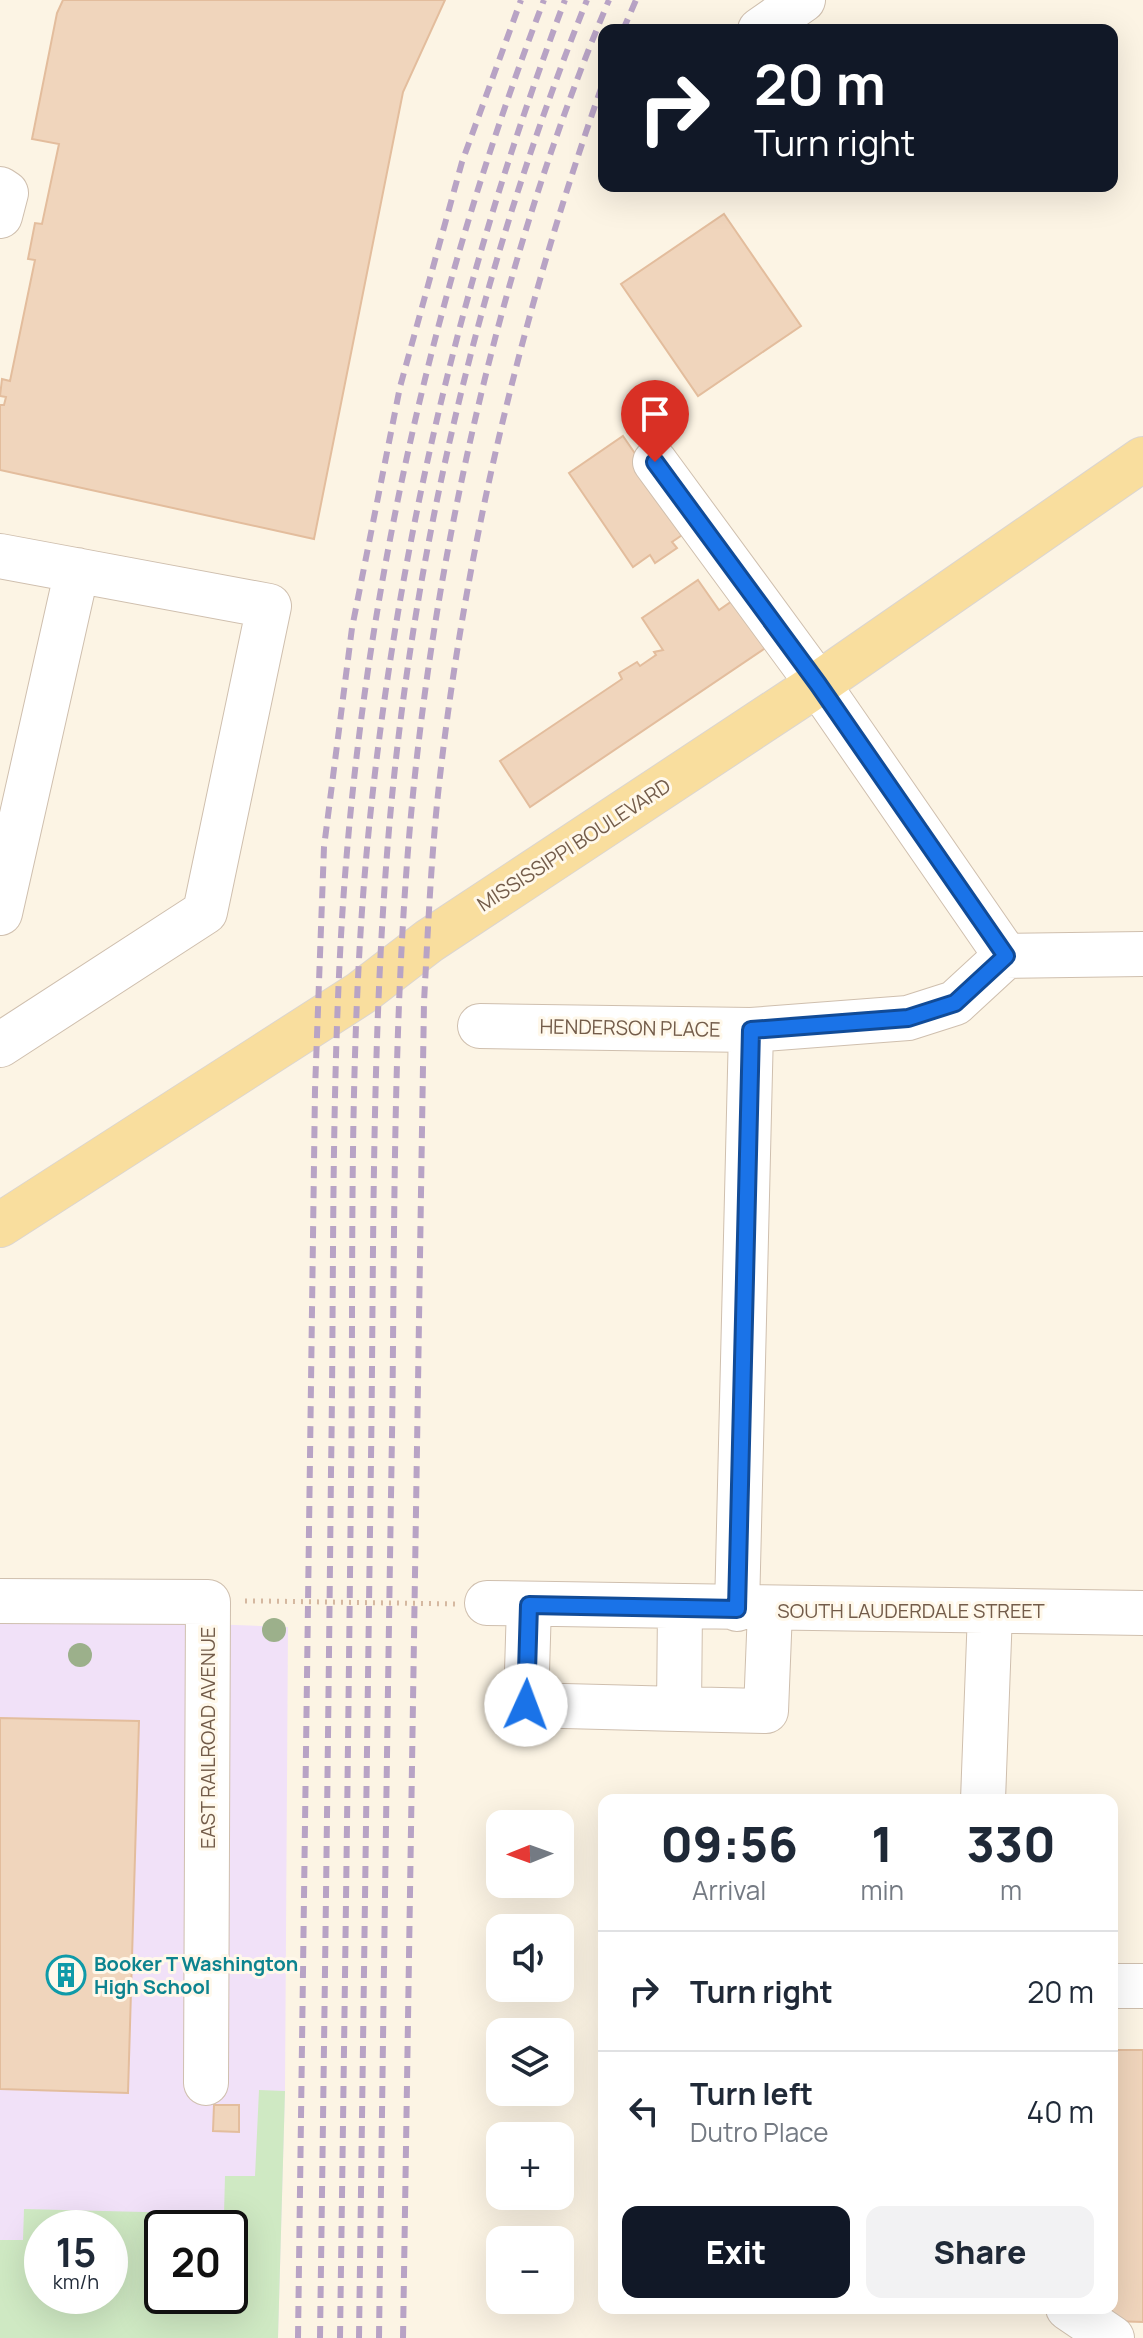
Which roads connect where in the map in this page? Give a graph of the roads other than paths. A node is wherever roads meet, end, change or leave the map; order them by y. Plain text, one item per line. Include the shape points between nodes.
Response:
1 (803, 0) edge
2 (769, 24) edge
3 (0, 189) edge
4 (0, 216) edge
5 (1143, 459) edge
6 (655, 462) dead end
7 (0, 556) edge
8 (77, 570) junction
9 (818, 684) junction
10 (8, 846) edge
11 (0, 913) edge
12 (1143, 954) edge
13 (1006, 956) junction
14 (480, 1026) dead end
15 (751, 1030) junction
16 (0, 1045) edge
17 (0, 1225) edge
18 (0, 1601) edge
19 (680, 1608) junction
20 (753, 1609) junction
21 (990, 1612) junction
22 (1143, 1613) edge
23 (679, 1709) junction
24 (983, 1794) edge
25 (1118, 1986) edge
26 (1143, 1986) edge
27 (206, 2083) dead end
28 (1077, 2314) edge
29 (1112, 2338) edge

1 - 2 street
3 - 4 street via 6,193
5 - 9 main road, MISSISSIPPI BOULEVARD
6 - 9 street
7 - 8 street
8 - 10 street
8 - 16 street via 269,606 205,912
9 - 13 street
9 - 17 main road, MISSISSIPPI BOULEVARD via 429,941 361,993
10 - 11 street
12 - 13 street
13 - 15 street, HENDERSON PLACE via 955,1003 908,1018
14 - 15 street, HENDERSON PLACE
15 - 20 street
18 - 27 street, EAST RAILROAD AVENUE via 208,1602
19 - 20 street, SOUTH LAUDERDALE STREET
19 - 23 street
19 - 23 street, SOUTH LAUDERDALE STREET via 491,1604 526,1705
20 - 21 street, SOUTH LAUDERDALE STREET
20 - 23 street via 766,1711
21 - 22 street, SOUTH LAUDERDALE STREET
21 - 24 street
25 - 26 street
28 - 29 street

